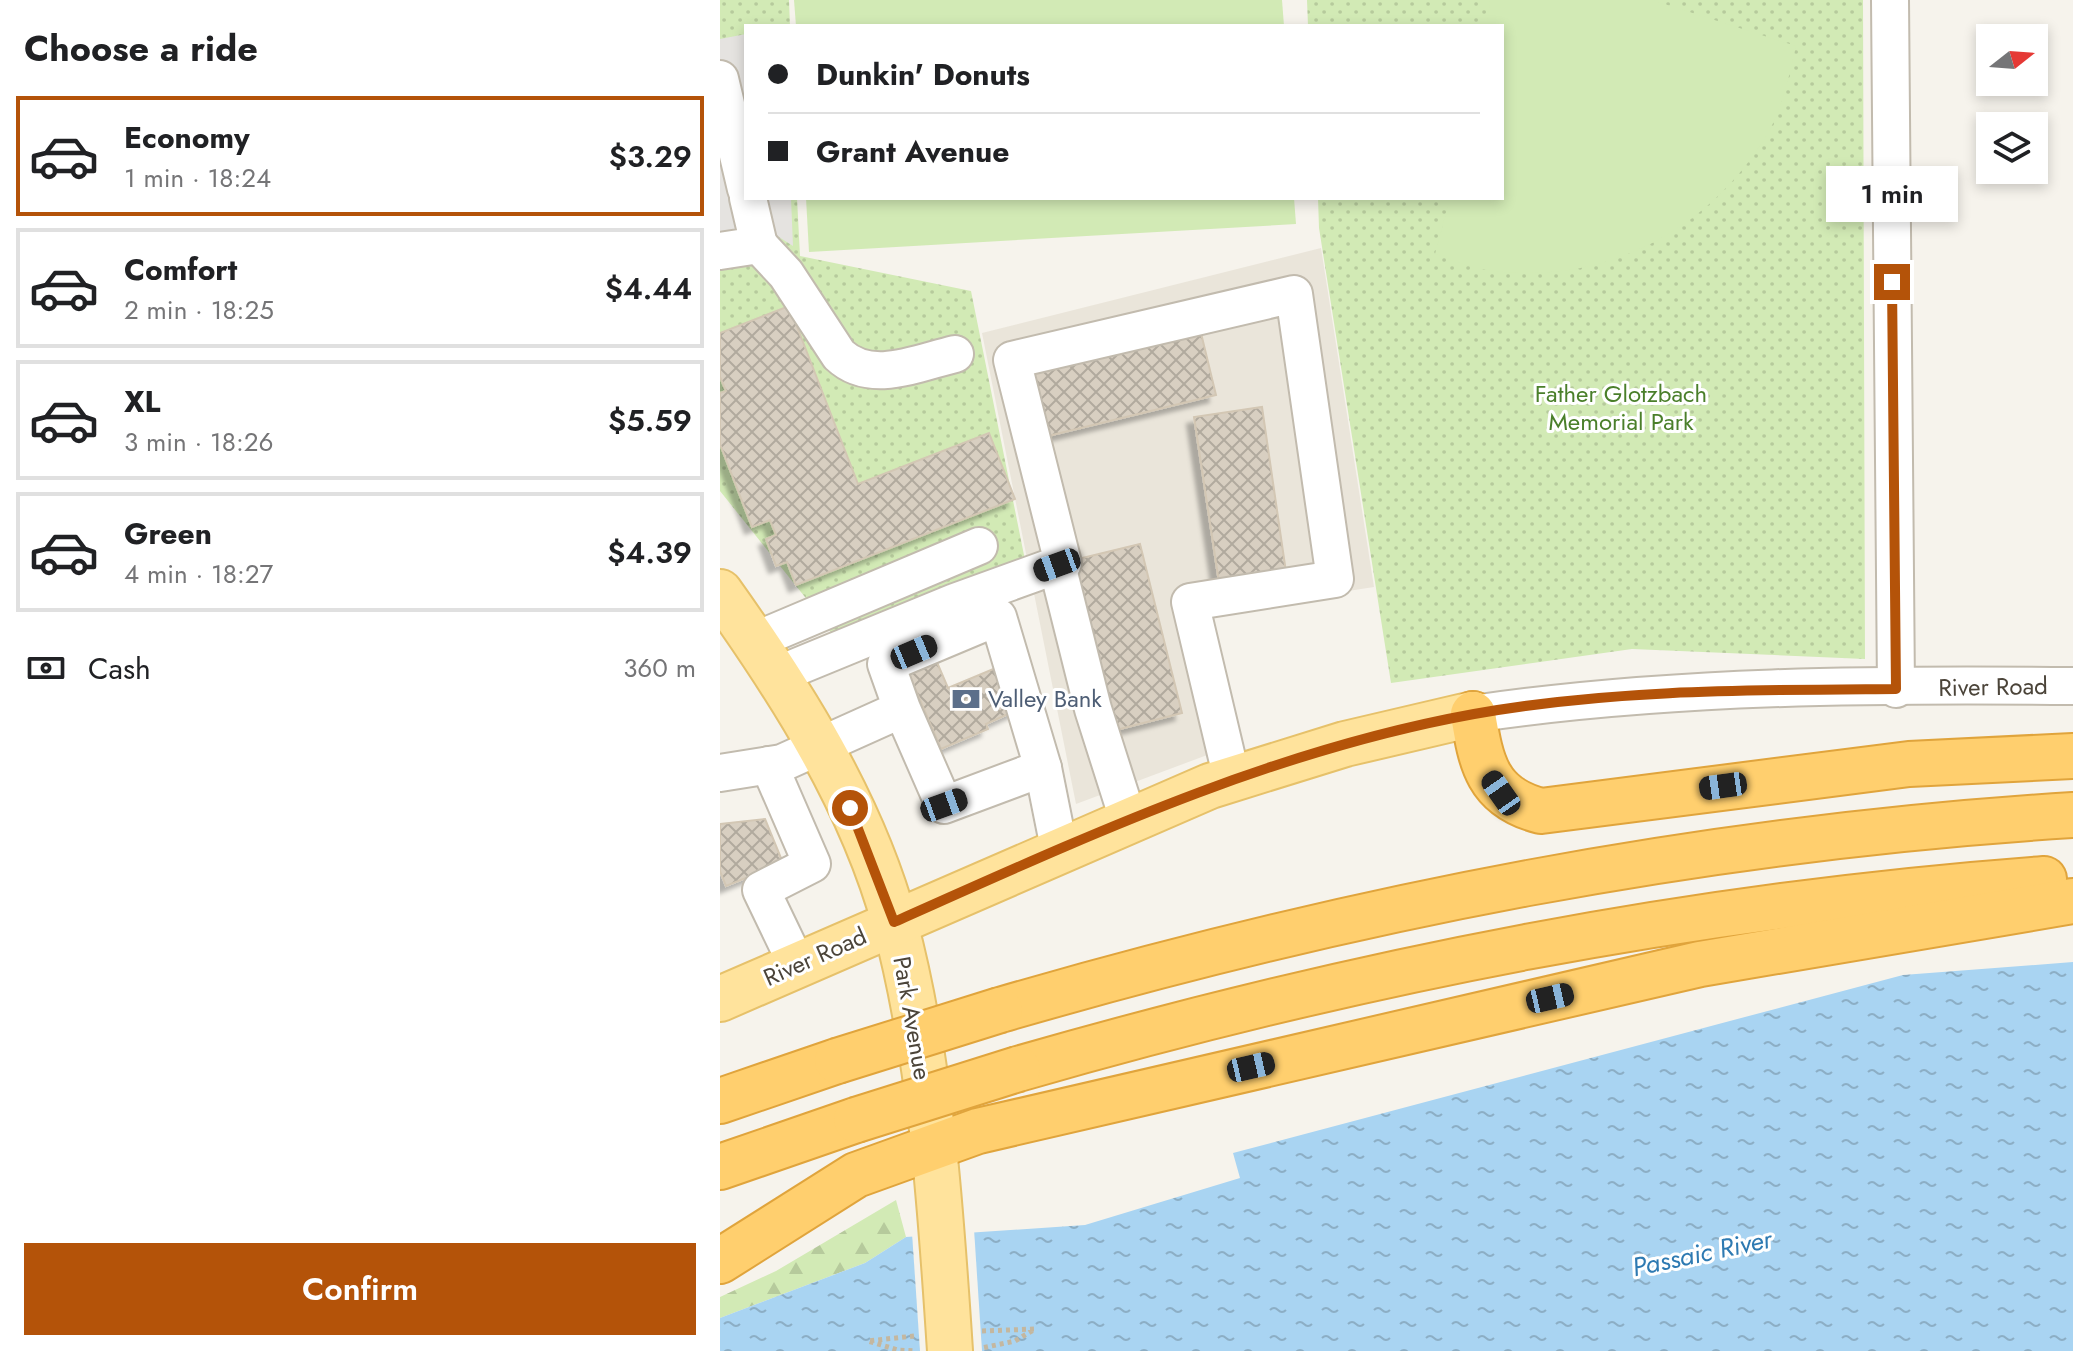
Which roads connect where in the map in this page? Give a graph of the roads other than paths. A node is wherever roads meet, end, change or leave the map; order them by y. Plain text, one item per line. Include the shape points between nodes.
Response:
1 (1890, 0) edge
2 (720, 79) edge
3 (744, 181) edge
4 (748, 200) edge
5 (759, 245) junction
6 (720, 251) edge
7 (955, 354) dead end
8 (979, 546) dead end
9 (1057, 565) junction
10 (723, 600) edge
11 (766, 658) junction
12 (2073, 686) edge
13 (1896, 689) junction
14 (902, 709) junction
15 (1473, 714) junction
16 (820, 748) junction
17 (2073, 756) edge
18 (769, 765) junction
19 (1043, 768) junction
20 (720, 773) edge
21 (1232, 779) junction
22 (2073, 815) edge
23 (1128, 819) junction
24 (1059, 848) junction
25 (2073, 877) edge
26 (2073, 901) edge
27 (894, 922) junction
28 (797, 965) junction
29 (720, 999) edge
30 (720, 1101) edge
31 (932, 1145) junction
32 (720, 1167) edge
33 (720, 1261) edge
34 (957, 1341) edge

1 - 13 street
2 - 3 street
4 - 5 street
5 - 6 street
5 - 7 street via 850,365 877,373
8 - 11 street
9 - 11 street
9 - 21 street via 1063,563 1012,360 1294,294 1335,579 1190,602
9 - 23 street via 1093,709
10 - 11 main road, Park Avenue
11 - 16 main road, Park Avenue
12 - 13 street, River Road
13 - 15 street, River Road via 1610,697
14 - 16 street
14 - 19 street via 944,805
14 - 19 street via 886,664 998,617
15 - 17 highway via 1479,752 1501,793 1541,811 1893,766
15 - 21 main road, River Road via 1345,744
16 - 18 street
16 - 27 main road, Park Avenue via 869,850
18 - 20 street
18 - 28 street via 812,864 761,890
19 - 24 street
21 - 23 main road, River Road
22 - 30 highway, bridge via 1857,833 1536,880 1299,929 1000,1010
23 - 24 main road, River Road
24 - 27 main road, River Road
25 - 32 highway, bridge via 1864,895 1547,941 1328,986 1018,1069
26 - 31 highway via 1700,964 1101,1101
27 - 28 main road, River Road
27 - 31 main road, Park Avenue via 910,990
28 - 29 main road, River Road
31 - 33 highway via 856,1175
31 - 34 main road, Park Avenue

